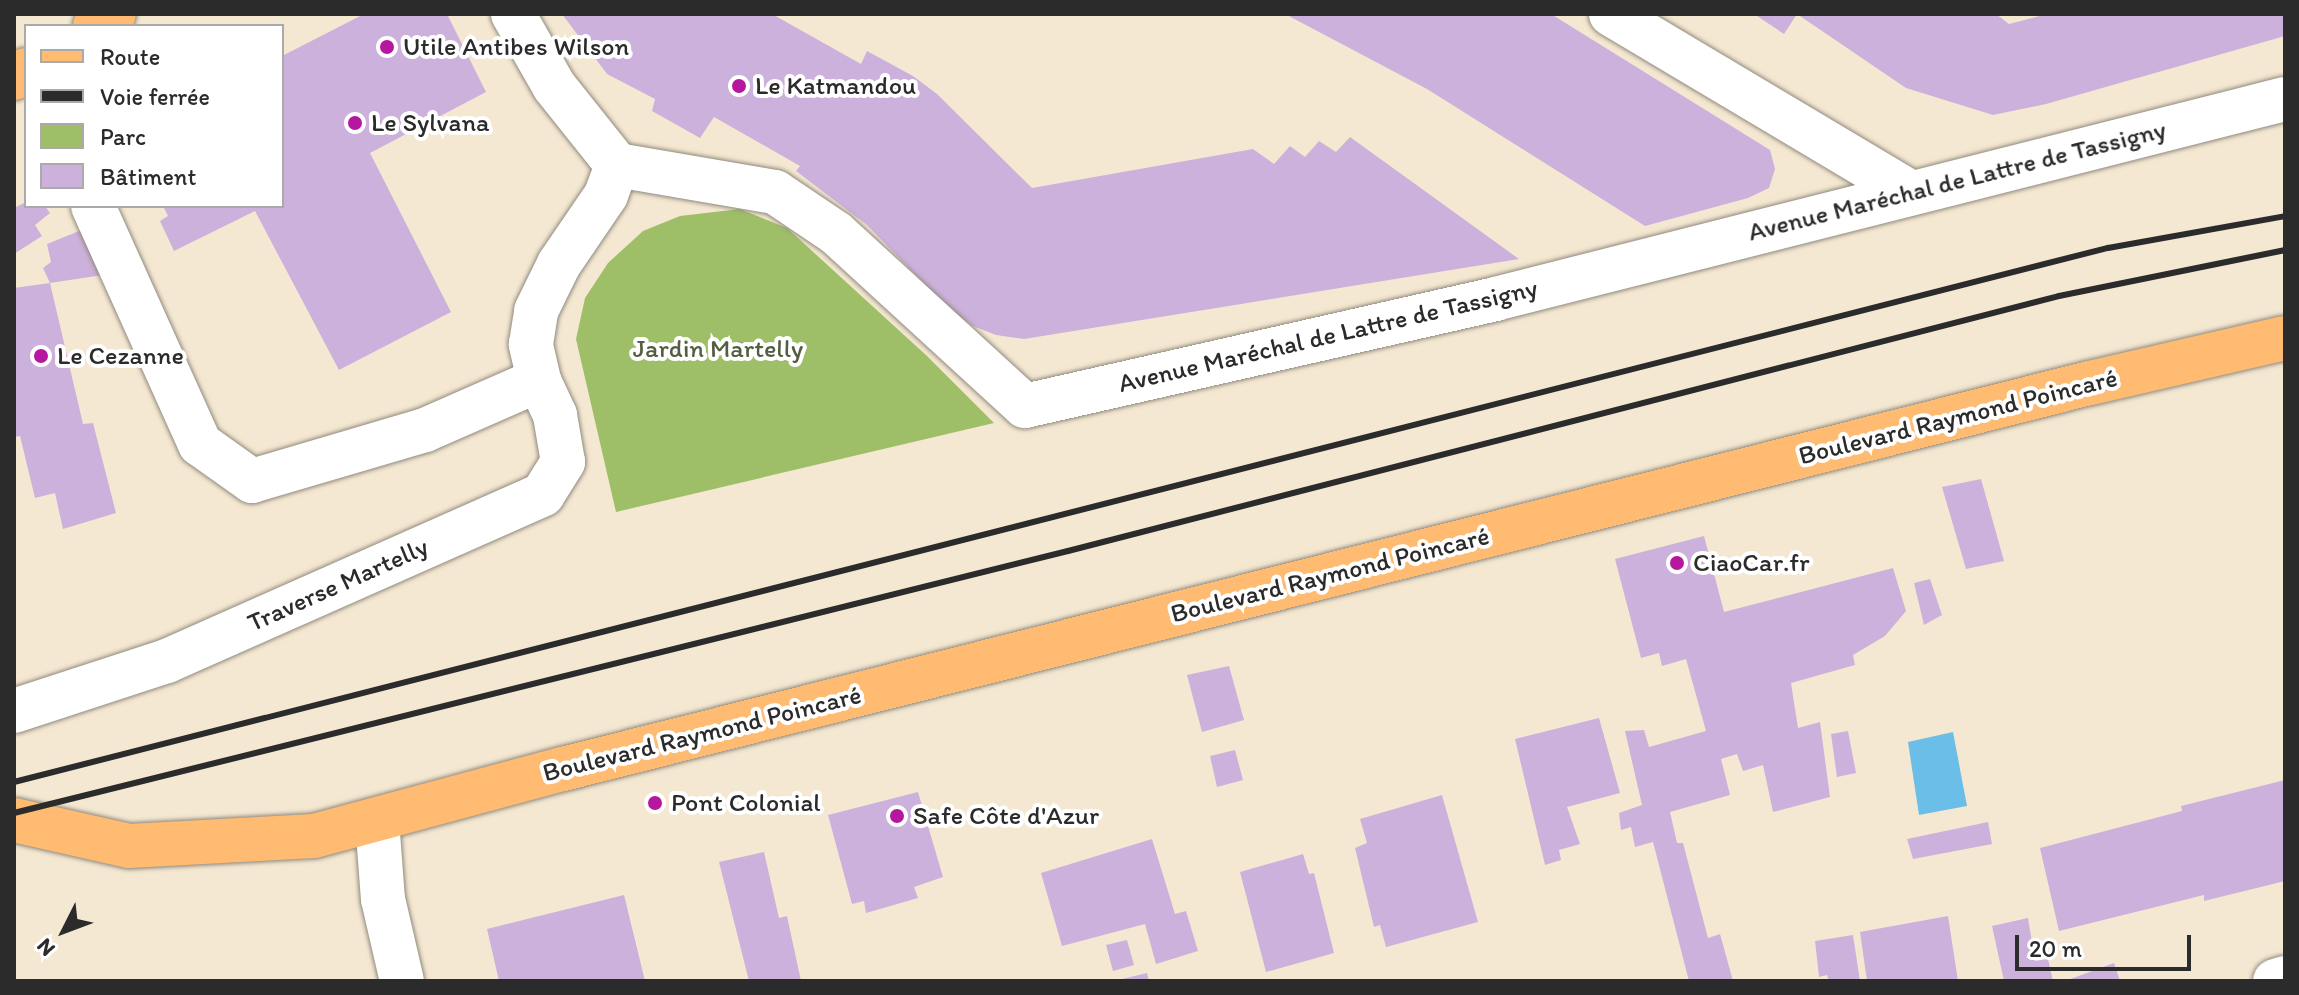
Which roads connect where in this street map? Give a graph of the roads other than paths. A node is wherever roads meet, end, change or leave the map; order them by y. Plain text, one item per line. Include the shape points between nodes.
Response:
1 (513, 14) edge
2 (1611, 14) edge
3 (2285, 99) edge
4 (617, 165) junction
5 (1910, 192) junction
6 (94, 208) edge
7 (2285, 338) edge
8 (539, 380) junction
9 (14, 711) edge
10 (14, 820) edge
11 (377, 820) junction
12 (2285, 978) edge
13 (402, 981) edge
14 (2275, 981) edge

1 - 4 street via 554,86
2 - 5 street
3 - 5 street, Avenue Maréchal de Lattre de Tassigny
4 - 5 street, Avenue Maréchal de Lattre de Tassigny via 775,192 836,233 1025,406 1495,299
4 - 8 street, Traverse Martelly via 606,195 559,264 536,311 531,344
6 - 8 street via 200,444 252,481 425,430
7 - 11 main road, Boulevard Raymond Poincaré via 2090,383
8 - 9 street, Traverse Martelly via 555,415 563,462 543,494 167,661
10 - 11 main road, Boulevard Raymond Poincaré via 129,846 292,839
11 - 13 street via 381,885
12 - 14 street

